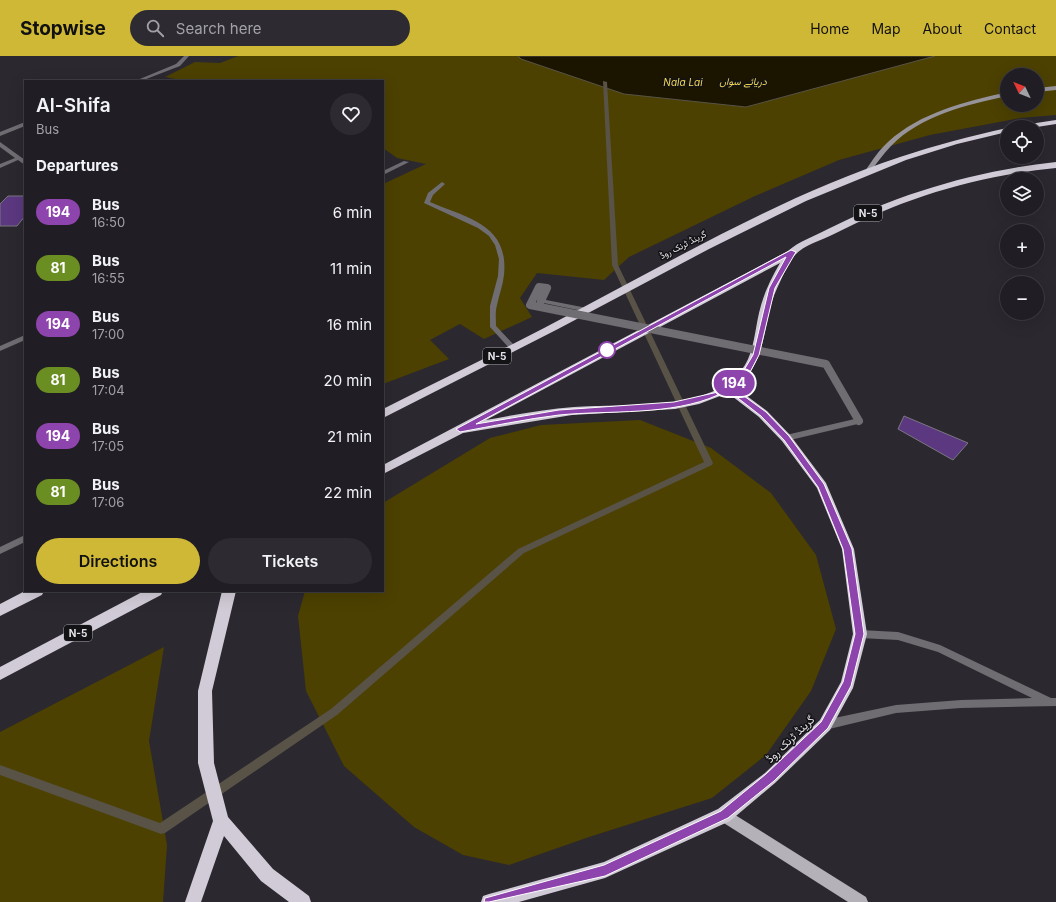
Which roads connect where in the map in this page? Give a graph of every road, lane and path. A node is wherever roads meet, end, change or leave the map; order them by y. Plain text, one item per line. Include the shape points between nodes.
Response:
1 (187, 56) edge
2 (140, 80) edge
3 (1056, 88) edge
4 (1044, 89) edge
5 (1000, 95) edge
6 (1056, 122) edge
7 (24, 124) edge
8 (1044, 124) edge
9 (1000, 132) edge
10 (0, 134) edge
11 (0, 144) edge
12 (19, 158) junction
13 (24, 162) edge
14 (406, 162) dead end
15 (1056, 165) edge
16 (0, 166) edge
17 (868, 171) junction
18 (384, 173) edge
19 (442, 184) dead end
20 (793, 252) junction
21 (588, 310) junction
22 (24, 338) edge
23 (513, 348) junction
24 (0, 349) edge
25 (728, 388) junction
26 (384, 413) edge
27 (460, 429) junction
28 (786, 438) junction
29 (384, 469) edge
30 (24, 539) edge
31 (0, 551) edge
32 (35, 592) edge
33 (154, 592) edge
34 (229, 592) edge
35 (0, 610) edge
36 (860, 634) junction
37 (0, 674) edge
38 (1053, 702) edge
39 (825, 725) junction
40 (724, 814) junction
41 (221, 821) junction
42 (193, 902) edge
43 (303, 902) edge
44 (489, 902) edge
45 (861, 902) edge

1 - 2 street via 178,65
3 - 4 main road
5 - 17 main road via 937,113 909,129 889,144
6 - 8 highway
7 - 10 street
9 - 17 highway, گرینڈ ٹرنک روڈ / N-5 via 931,149
11 - 12 street
12 - 13 street
12 - 16 street
14 - 18 street
15 - 20 highway, N-5 via 997,172 958,180 906,197 853,220
17 - 21 highway, گرینڈ ٹرنک روڈ / N-5 via 739,230
19 - 23 street via 430,194 428,203 480,225 492,235 501,248 501,275 493,307 493,327
20 - 25 highway, N-5 via 772,288 756,355 747,372
20 - 27 highway, N-5
21 - 23 highway, گرینڈ ٹرنک روڈ / N-5
21 - 28 street, bridge via 541,300 547,288 539,286 530,305 826,364 859,421
22 - 24 street
23 - 26 highway, گرینڈ ٹرنک روڈ / N-5
25 - 27 highway, N-5 via 703,399 674,405 528,416
25 - 28 highway, گرینڈ ٹرنک روڈ via 763,414
27 - 29 highway, N-5
28 - 36 highway, گرینڈ ٹرنک روڈ via 822,486 848,549
30 - 31 street
32 - 35 highway
33 - 37 highway, N-5
34 - 41 highway via 204,691 206,763
36 - 38 street via 898,636 940,649
36 - 39 highway, گرینڈ ٹرنک روڈ via 848,683
38 - 39 street via 896,709
39 - 40 highway, گرینڈ ٹرنک روڈ via 770,778
40 - 44 highway, گرینڈ ٹرنک روڈ via 605,870
40 - 45 main road
41 - 42 highway
41 - 43 highway via 266,874

